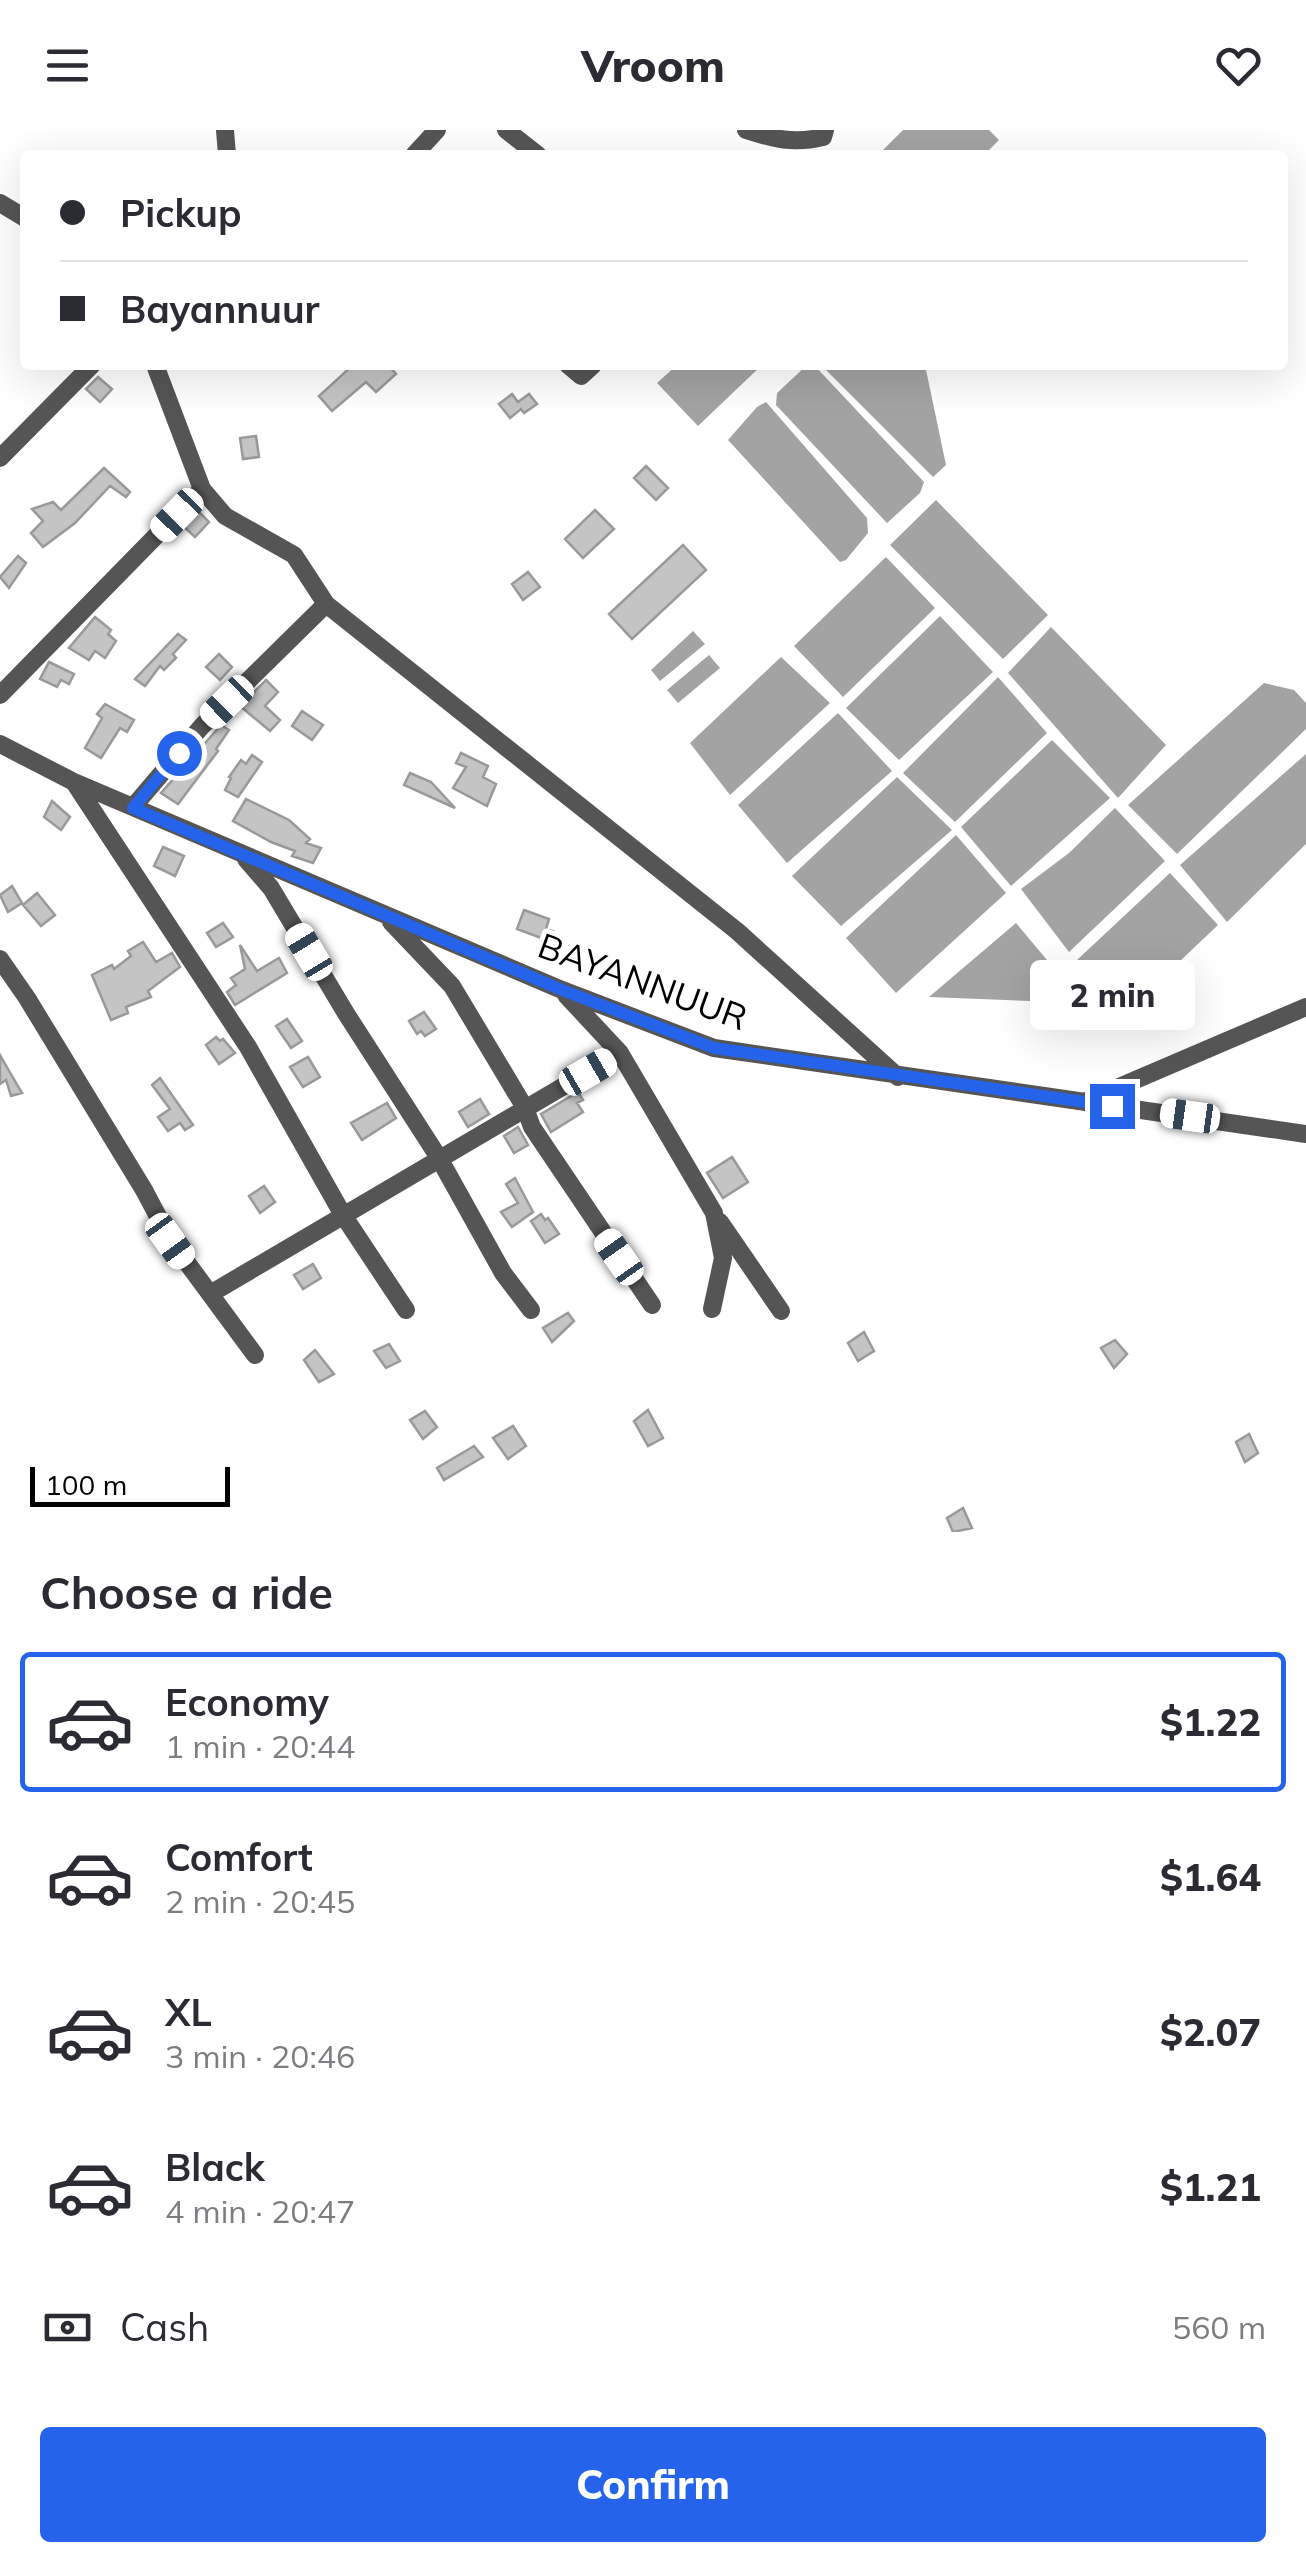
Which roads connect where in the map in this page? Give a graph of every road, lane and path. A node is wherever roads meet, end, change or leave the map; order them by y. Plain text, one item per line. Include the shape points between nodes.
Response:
1 (437, 130) edge
2 (506, 130) edge
3 (746, 130) edge
4 (824, 130) edge
5 (797, 149) edge
6 (419, 150) edge
7 (532, 150) edge
8 (87, 370) edge
9 (157, 370) edge
10 (0, 458) edge
11 (202, 489) junction
12 (326, 604) junction
13 (0, 696) edge
14 (0, 744) edge
15 (74, 782) junction
16 (133, 808) junction
17 (242, 854) junction
18 (384, 914) junction
19 (0, 960) edge
20 (562, 990) junction
21 (1306, 1007) edge
22 (620, 1054) junction
23 (898, 1077) junction
24 (1083, 1102) junction
25 (525, 1108) junction
26 (1306, 1134) edge
27 (439, 1158) junction
28 (714, 1214) junction
29 (343, 1215) junction
30 (210, 1294) junction
31 (652, 1304) dead end
32 (712, 1309) dead end
33 (406, 1310) dead end
34 (530, 1310) dead end
35 (781, 1312) dead end
36 (254, 1354) dead end

1 - 6 street
2 - 7 street
3 - 5 street
4 - 5 street
8 - 10 street
9 - 11 street
11 - 12 street via 226,516 294,555
11 - 13 street
12 - 16 street via 202,726
12 - 23 street via 737,932
14 - 15 street, BAYANNUUR
15 - 16 street, BAYANNUUR
15 - 29 street via 248,1046
16 - 17 street, BAYANNUUR
17 - 18 street, BAYANNUUR
17 - 27 street via 271,888
18 - 20 street, BAYANNUUR
18 - 25 street via 452,986
19 - 30 street via 170,1241
20 - 22 street
20 - 23 street, BAYANNUUR via 714,1048
21 - 24 street
22 - 25 street
22 - 28 street
23 - 24 street, BAYANNUUR
24 - 26 street, BAYANNUUR
25 - 27 street
25 - 31 street
27 - 29 street
27 - 34 street
28 - 32 street via 724,1258
28 - 35 street
29 - 30 street
29 - 33 street
30 - 36 street

